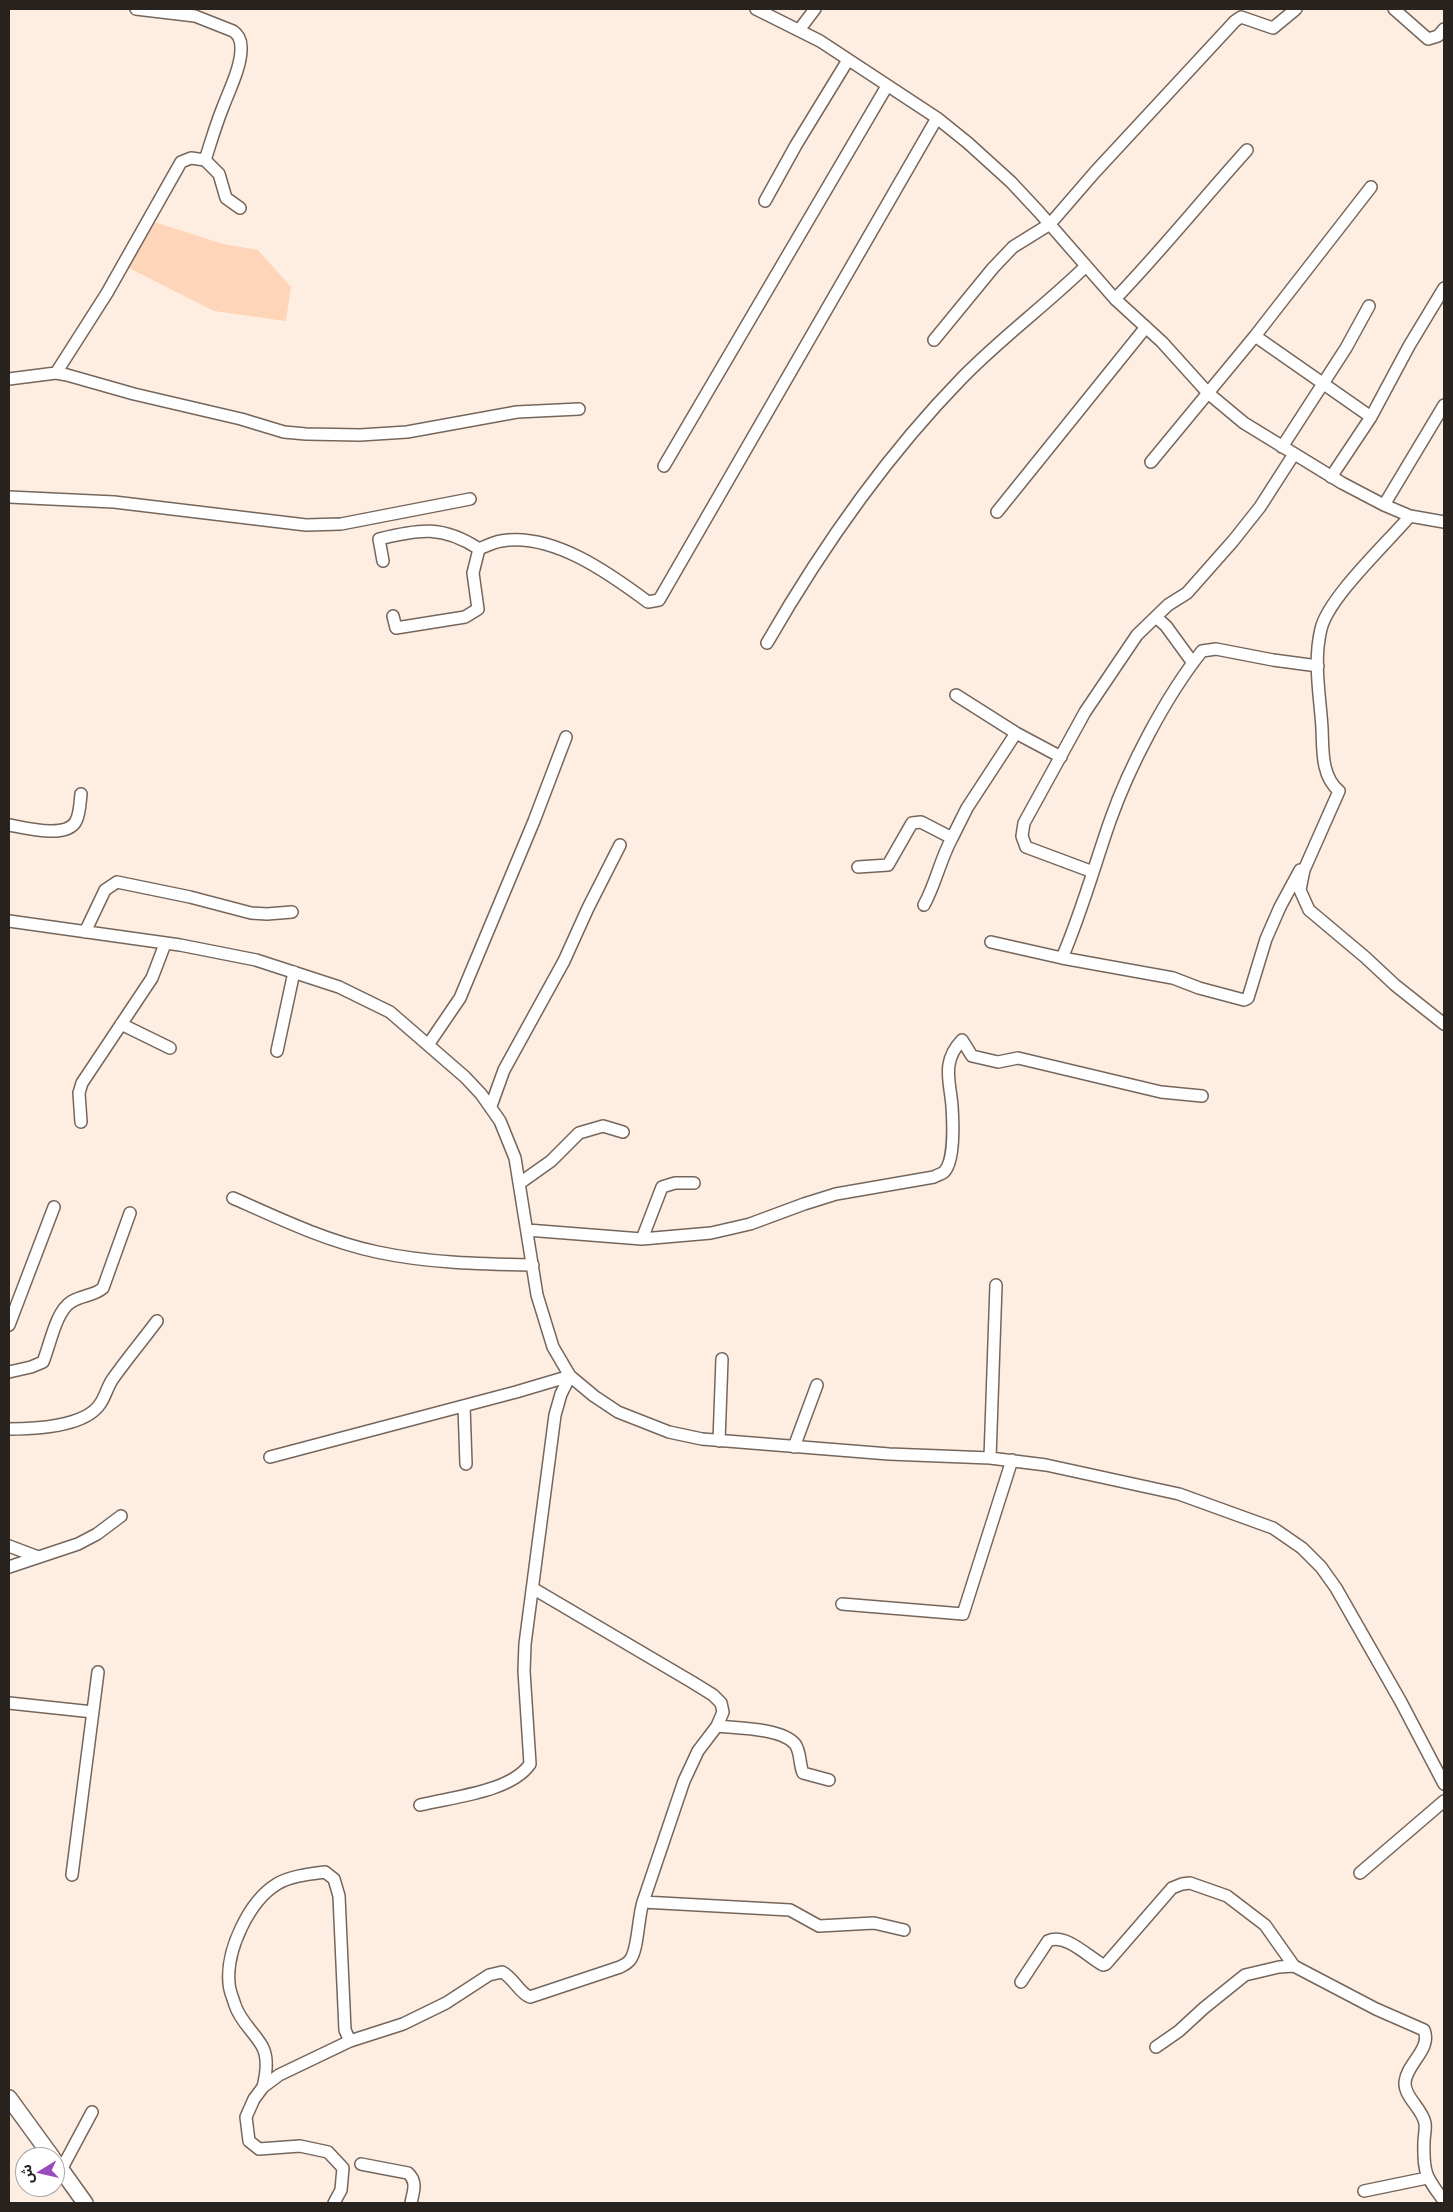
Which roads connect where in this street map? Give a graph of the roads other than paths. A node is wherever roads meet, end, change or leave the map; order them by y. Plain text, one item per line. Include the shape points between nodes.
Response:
1 (136, 9) edge
2 (756, 9) edge
3 (815, 9) edge
4 (1296, 9) edge
5 (1394, 9) edge
6 (1444, 29) edge
7 (800, 30) junction
8 (848, 60) junction
9 (887, 86) junction
10 (937, 118) junction
11 (1247, 150) dead end
12 (205, 160) junction
13 (1371, 187) dead end
14 (765, 201) dead end
15 (240, 208) dead end
16 (1050, 224) junction
17 (1086, 266) junction
18 (1444, 288) edge
19 (1114, 299) junction
20 (1369, 306) dead end
21 (1146, 327) junction
22 (1255, 336) junction
23 (934, 340) dead end
24 (56, 373) junction
25 (9, 380) edge
26 (1324, 382) junction
27 (1208, 393) junction
28 (1444, 405) edge
29 (580, 409) dead end
30 (1371, 416) junction
31 (1282, 447) junction
32 (1294, 454) junction
33 (1151, 462) dead end
34 (664, 466) dead end
35 (1331, 476) junction
36 (9, 497) edge
37 (470, 500) dead end
38 (1384, 505) junction
39 (997, 512) dead end
40 (1410, 516) junction
41 (1444, 522) edge
42 (479, 549) junction
43 (383, 561) dead end
44 (393, 616) dead end
45 (1156, 617) junction
46 (767, 643) dead end
47 (1193, 663) junction
48 (1318, 666) junction
49 (956, 695) dead end
50 (1016, 733) junction
51 (566, 738) dead end
52 (1061, 757) junction
53 (1331, 784) junction
54 (81, 794) dead end
55 (9, 826) edge
56 (952, 838) junction
57 (620, 845) dead end
58 (858, 867) dead end
59 (1093, 872) junction
60 (924, 905) dead end
61 (292, 912) dead end
62 (9, 925) edge
63 (86, 932) junction
64 (991, 942) dead end
65 (165, 944) junction
66 (1062, 958) junction
67 (294, 972) junction
68 (122, 1024) junction
69 (1444, 1024) edge
70 (428, 1045) junction
71 (170, 1048) dead end
72 (277, 1051) dead end
73 (1202, 1096) dead end
74 (490, 1106) junction
75 (81, 1122) dead end
76 (623, 1132) dead end
77 (520, 1183) junction
78 (694, 1183) dead end
79 (233, 1198) dead end
80 (54, 1207) dead end
81 (130, 1213) dead end
82 (527, 1230) junction
83 (642, 1238) junction
84 (533, 1265) junction
85 (996, 1285) dead end
86 (157, 1321) dead end
87 (9, 1325) edge
88 (722, 1359) dead end
89 (9, 1372) edge
90 (570, 1376) junction
91 (817, 1385) dead end
92 (464, 1406) junction
93 (9, 1429) edge
94 (719, 1441) junction
95 (794, 1447) junction
96 (270, 1456) dead end
97 (990, 1458) junction
98 (1012, 1460) junction
99 (466, 1464) dead end
100 (121, 1516) dead end
101 (9, 1546) edge
102 (38, 1557) junction
103 (9, 1568) edge
104 (534, 1589) junction
105 (842, 1604) dead end
106 (98, 1672) dead end
107 (9, 1703) edge
108 (93, 1712) junction
109 (717, 1726) junction
110 (829, 1780) dead end
111 (1444, 1784) edge
112 (1444, 1801) edge
113 (420, 1805) dead end
114 (1360, 1872) dead end
115 (72, 1875) dead end
116 (643, 1902) junction
117 (904, 1930) dead end
118 (1294, 1966) junction
119 (1021, 1982) dead end
120 (350, 2041) junction
121 (1156, 2048) dead end
122 (263, 2087) junction
123 (9, 2098) edge
124 (92, 2112) dead end
125 (45, 2147) edge
126 (65, 2155) edge
127 (361, 2164) dead end
128 (65, 2176) edge
129 (1427, 2178) junction
130 (1364, 2191) dead end
131 (1444, 2201) edge
132 (85, 2203) edge
133 (334, 2203) edge
134 (411, 2203) edge

1 - 12 street via 195,16 238,34 242,48 237,68
2 - 7 street
3 - 7 street
4 - 16 street via 1273,28 1241,17 1235,20
5 - 6 street via 1428,38 1438,36
7 - 8 street
8 - 9 street
8 - 14 street
9 - 10 street
9 - 34 street
10 - 16 street via 989,161
10 - 42 street via 659,600 648,602 594,564 564,550 528,541 500,540
11 - 19 street
12 - 15 street via 219,174 226,198
12 - 24 street via 191,158 181,162 107,293
13 - 22 street
16 - 17 street
16 - 23 street via 1013,247
17 - 19 street
17 - 46 street via 962,378 920,425 847,516
18 - 30 street
19 - 21 street
20 - 26 street
21 - 27 street
21 - 39 street
22 - 26 street
22 - 27 street
24 - 25 street
24 - 29 street via 284,432 306,434 360,436 407,432 517,412
26 - 30 street
26 - 31 street
27 - 31 street via 1244,423
27 - 33 street
28 - 38 street
30 - 35 street
31 - 32 street
32 - 35 street
32 - 45 street via 1239,534 1187,593
35 - 38 street
36 - 37 street via 114,502 306,525 382,517
38 - 40 street
40 - 41 street
40 - 48 street via 1331,606 1321,629
42 - 43 street via 463,539 432,530 379,539
42 - 44 street via 473,573 478,609 465,617 396,628
45 - 47 street
45 - 52 street via 1136,635 1105,680
47 - 48 street via 1202,651 1216,649
47 - 59 street via 1161,713 1132,768
48 - 53 street via 1324,754
49 - 50 street
50 - 52 street
50 - 56 street via 967,808
51 - 70 street via 460,998
52 - 59 street via 1024,824 1022,840 1026,847 1036,852
53 - 66 street via 1324,822 1266,939 1248,998 1244,1000 1199,988 1173,978
53 - 69 street via 1339,791 1304,870 1300,890 1309,910
54 - 55 street via 77,819 70,828 58,832
56 - 58 street via 920,822 912,823 888,865
56 - 60 street
57 - 74 street via 564,961 504,1070
59 - 66 street
61 - 63 street via 251,913 117,882 105,890
62 - 63 street
63 - 65 street
64 - 66 street
65 - 67 street via 238,955
65 - 68 street via 152,978
67 - 70 street via 339,987 390,1012
67 - 72 street
68 - 71 street
68 - 75 street via 82,1083 79,1092
70 - 74 street via 465,1077
73 - 83 street via 1161,1092 1018,1058 998,1062 972,1056 962,1040 953,1052 948,1071 952,1104 951,1152 944,1172 934,1177 836,1194 750,1224 711,1233
74 - 77 street via 506,1134
76 - 77 street via 603,1126 579,1132 552,1161
77 - 82 street
78 - 83 street via 662,1187
79 - 84 street via 298,1227 376,1252 458,1264
80 - 87 street
81 - 89 street via 103,1288 64,1307 43,1362
82 - 83 street
82 - 84 street
84 - 90 street via 548,1335
85 - 97 street
86 - 93 street via 111,1381 99,1406 90,1413 54,1426
88 - 94 street
90 - 92 street
90 - 94 street via 618,1412 669,1432
90 - 104 street via 555,1415
91 - 95 street
92 - 96 street
92 - 99 street
94 - 95 street
95 - 97 street
97 - 98 street
98 - 105 street via 962,1614
98 - 111 street via 1046,1464 1179,1494 1273,1528 1302,1548 1336,1588
100 - 102 street via 78,1544
101 - 102 street
102 - 103 street
104 - 109 street via 713,1695 721,1703 723,1712
104 - 113 street via 525,1644 530,1764 523,1774 490,1789
106 - 108 street
107 - 108 street
108 - 115 street
109 - 110 street via 760,1730 787,1738 799,1752 803,1773
109 - 116 street via 698,1752 684,1781
112 - 114 street
116 - 117 street via 790,1910 819,1926 874,1923
116 - 120 street via 635,1952 630,1962 620,1967 530,1996 502,1972 489,1975 446,2003 403,2024
118 - 119 street via 1265,1925 1227,1896 1190,1883 1172,1888 1106,1964 1063,1939 1055,1938 1048,1941
118 - 121 street via 1245,1975
118 - 129 street via 1424,2030 1426,2044 1405,2083 1425,2123
120 - 122 street via 279,2075
120 - 122 street via 345,2030 339,1896 334,1879 325,1872 278,1883 247,1916 229,1970 228,1984 236,2008 263,2047 267,2069
122 - 133 street via 246,2116 249,2141 259,2149 300,2146 328,2152 343,2168 341,2190
123 - 125 main road
124 - 126 street
127 - 134 street via 412,2177 415,2185
128 - 132 main road
129 - 130 street
129 - 131 street

